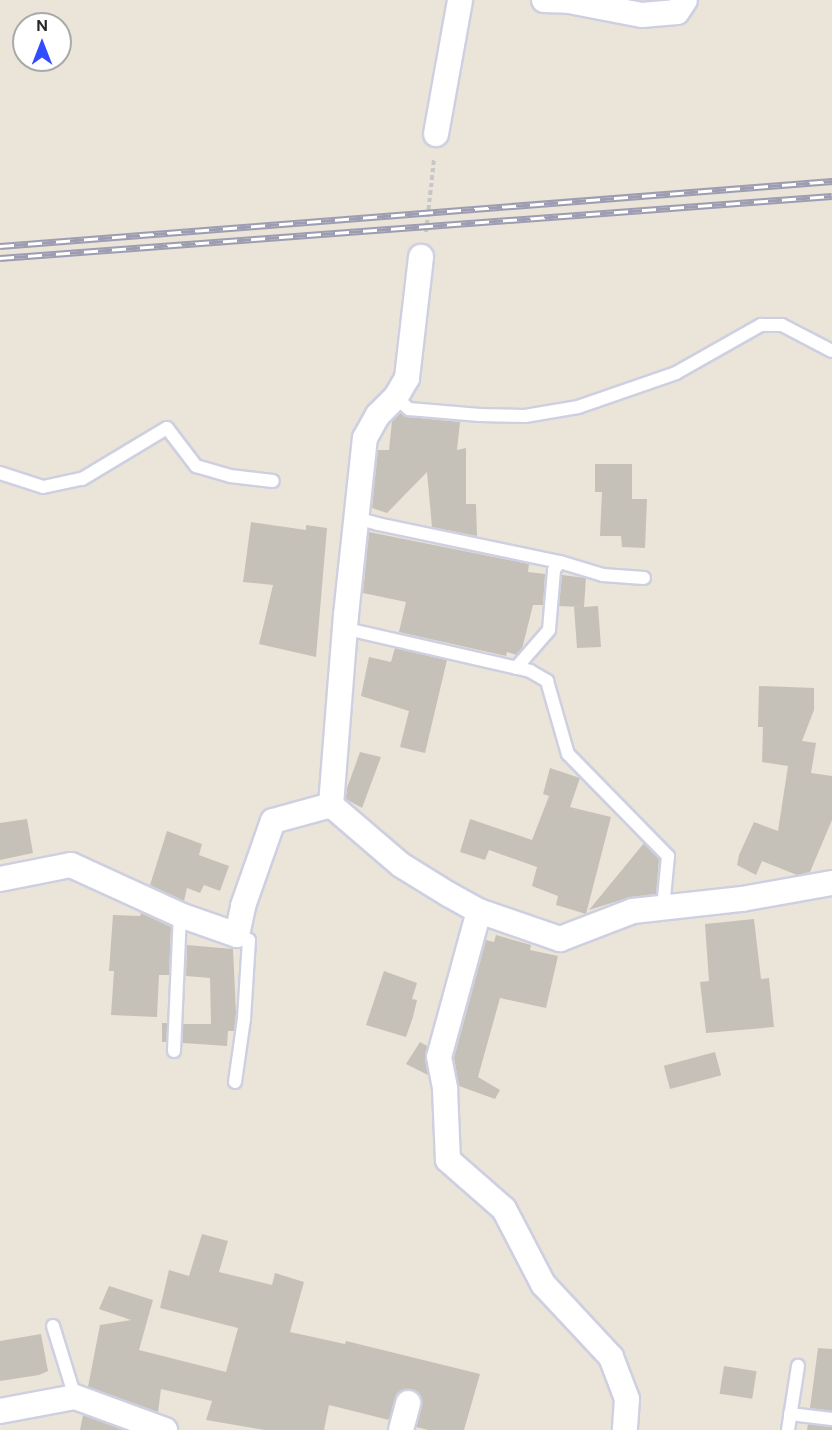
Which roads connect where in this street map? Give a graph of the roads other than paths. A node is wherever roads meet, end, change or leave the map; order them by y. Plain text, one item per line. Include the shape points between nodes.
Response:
1 (460, 0) edge
2 (544, 0) edge
3 (684, 0) edge
4 (569, 1) edge
5 (436, 134) road end
6 (421, 257) road end
7 (832, 351) edge
8 (396, 398) junction
9 (0, 473) edge
10 (273, 481) dead end
11 (357, 518) junction
12 (560, 562) junction
13 (644, 578) dead end
14 (346, 629) junction
15 (516, 668) junction
16 (331, 805) junction
17 (0, 879) edge
18 (832, 883) edge
19 (663, 908) junction
20 (479, 911) junction
21 (180, 915) junction
22 (237, 935) junction
23 (174, 1051) dead end
24 (235, 1082) dead end
25 (53, 1326) dead end
26 (798, 1366) dead end
27 (75, 1397) junction
28 (408, 1402) dead end
29 (0, 1411) edge
30 (790, 1414) junction
31 (832, 1419) edge
32 (165, 1430) edge
33 (401, 1430) edge
34 (625, 1430) edge
35 (788, 1430) edge

1 - 5 street
2 - 4 street
3 - 4 street via 676,12 642,15
6 - 8 street via 407,378
7 - 8 lane via 782,325 761,325 676,374 578,407 525,416 480,415 409,409
8 - 11 street via 378,416 365,438
9 - 10 lane via 43,487 82,479 167,428 196,466 230,476
11 - 12 lane
11 - 14 street
12 - 13 lane via 603,575
12 - 15 lane via 554,570 549,630
14 - 15 lane
14 - 16 street
15 - 19 lane via 547,681 568,754 669,856
16 - 20 street via 401,865
16 - 22 street via 273,821 243,906
17 - 21 street via 71,865
18 - 19 street
19 - 20 street via 633,911 560,939
20 - 34 street via 439,1057 445,1089 448,1160 504,1209 543,1284 611,1357 627,1399
21 - 22 street
21 - 23 lane
22 - 24 lane via 249,940
25 - 27 lane
26 - 30 lane
27 - 29 street
27 - 32 street
28 - 33 street
30 - 31 lane
30 - 35 lane

